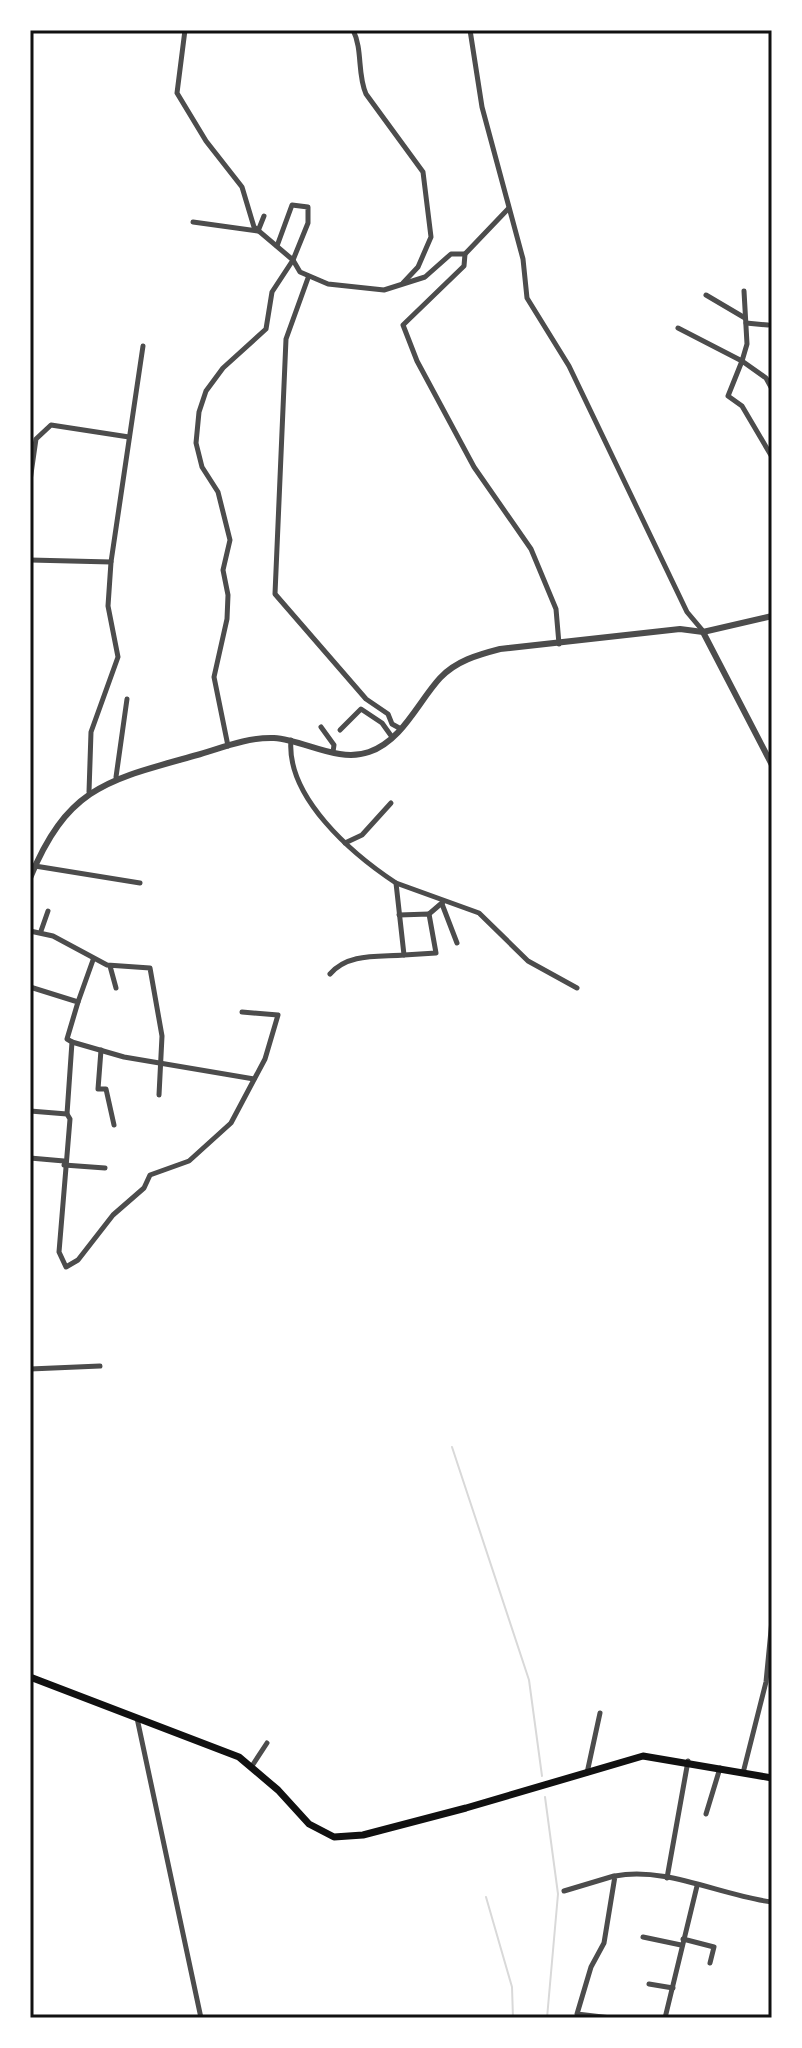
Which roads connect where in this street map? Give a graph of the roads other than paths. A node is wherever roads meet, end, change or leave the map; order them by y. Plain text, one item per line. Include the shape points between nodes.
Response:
1 (185, 30) edge
2 (353, 30) edge
3 (470, 30) edge
4 (509, 208) junction
5 (264, 216) dead end
6 (193, 222) dead end
7 (258, 231) junction
8 (277, 246) junction
9 (465, 254) junction
10 (293, 260) junction
11 (308, 278) junction
12 (402, 283) junction
13 (744, 291) dead end
14 (706, 295) dead end
15 (746, 321) junction
16 (768, 325) dead end
17 (678, 328) dead end
18 (143, 346) dead end
19 (742, 361) junction
20 (772, 389) edge
21 (129, 437) junction
22 (772, 457) edge
23 (30, 481) edge
24 (30, 560) edge
25 (111, 562) junction
26 (772, 616) edge
27 (703, 632) junction
28 (559, 644) junction
29 (127, 699) dead end
30 (321, 727) dead end
31 (401, 729) junction
32 (340, 730) dead end
33 (392, 737) junction
34 (291, 740) junction
35 (228, 746) junction
36 (333, 752) junction
37 (772, 765) edge
38 (116, 777) junction
39 (89, 792) junction
40 (391, 803) dead end
41 (345, 843) junction
42 (35, 866) junction
43 (30, 878) edge
44 (140, 883) dead end
45 (396, 883) junction
46 (443, 903) junction
47 (48, 911) dead end
48 (429, 914) junction
49 (399, 915) junction
50 (30, 931) edge
51 (41, 931) junction
52 (457, 943) dead end
53 (404, 955) junction
54 (93, 960) junction
55 (110, 965) junction
56 (330, 974) dead end
57 (30, 987) edge
58 (116, 988) dead end
59 (577, 988) dead end
60 (78, 1002) junction
61 (242, 1012) dead end
62 (72, 1042) junction
63 (101, 1050) junction
64 (162, 1065) junction
65 (254, 1079) junction
66 (159, 1095) dead end
67 (30, 1111) edge
68 (67, 1114) junction
69 (114, 1125) dead end
70 (30, 1158) edge
71 (64, 1163) junction
72 (105, 1168) dead end
73 (100, 1366) dead end
74 (30, 1369) edge
75 (772, 1620) edge
76 (30, 1677) edge
77 (600, 1713) dead end
78 (137, 1716) junction
79 (267, 1743) dead end
80 (688, 1761) junction
81 (252, 1766) junction
82 (720, 1767) junction
83 (587, 1773) junction
84 (743, 1773) junction
85 (772, 1778) edge
86 (706, 1814) dead end
87 (615, 1876) junction
88 (667, 1878) junction
89 (697, 1886) junction
90 (564, 1891) dead end
91 (772, 1902) edge
92 (643, 1937) dead end
93 (682, 1942) junction
94 (710, 1963) dead end
95 (649, 1984) dead end
96 (673, 1988) junction
97 (201, 2018) edge
98 (611, 2018) edge
99 (665, 2018) edge

1 - 7 street via 177,93 242,187
2 - 12 street via 366,94 423,172 431,237 418,267
3 - 4 street via 482,107
4 - 9 street
4 - 27 street via 531,309 569,366 687,612
5 - 7 street
6 - 7 street
7 - 8 street
8 - 10 street
8 - 10 street via 292,205 308,207 308,223
9 - 12 street via 451,254 425,277
9 - 28 street via 464,266 403,325 474,467 531,549 556,609
10 - 11 street
10 - 35 street via 272,292 266,329 223,368 199,412 196,443 202,467 218,492 230,540 223,570 227,619 214,677
11 - 12 street via 384,290
11 - 31 street via 286,339 275,594 366,699
13 - 15 street
14 - 15 street
15 - 16 street
15 - 19 street
17 - 19 street
18 - 21 street
19 - 20 street
19 - 22 street via 728,396 742,406
21 - 23 street via 51,425 36,439
21 - 25 street
24 - 25 street
25 - 39 street via 108,606 118,657 91,732
26 - 27 street
27 - 28 street via 680,629
27 - 37 street
28 - 31 street via 500,649 457,664
29 - 38 street
30 - 36 street
31 - 33 street
32 - 33 street via 361,709
33 - 36 street via 372,751
34 - 35 street via 256,738
34 - 36 street
34 - 41 street via 289,761 296,776
35 - 38 street
38 - 39 street
39 - 42 street via 70,809
40 - 41 street via 362,835
41 - 45 street
42 - 43 street
42 - 44 street
45 - 46 street
45 - 49 street
46 - 48 street
46 - 52 street
46 - 59 street via 479,913 528,961
47 - 51 street
48 - 49 street
48 - 53 street via 436,953
49 - 53 street
50 - 51 street
51 - 54 street
53 - 56 street via 350,959
54 - 55 street
54 - 60 street
55 - 58 street
55 - 64 street via 150,968
57 - 60 street
60 - 62 street via 67,1039
61 - 65 street via 278,1015
62 - 63 street
62 - 68 street
63 - 64 street
63 - 69 street via 98,1089 106,1089
64 - 65 street
64 - 66 street
65 - 71 street via 231,1123 189,1161 150,1175 144,1188 66,1267 59,1252
67 - 68 street
68 - 71 street
70 - 71 street
71 - 72 street
73 - 74 street
75 - 84 street via 766,1682
76 - 78 main road
77 - 83 street
78 - 81 main road
78 - 97 street
79 - 81 street
80 - 82 main road
80 - 83 main road via 643,1756
80 - 88 street
81 - 83 main road via 309,1824 322,1833 347,1837
82 - 84 main road
82 - 86 street
84 - 85 main road
87 - 88 street
87 - 90 street
87 - 98 street via 604,1943 577,2014
88 - 89 street
89 - 91 street
89 - 93 street
92 - 93 street
93 - 94 street via 714,1947
93 - 96 street
95 - 96 street
96 - 99 street

